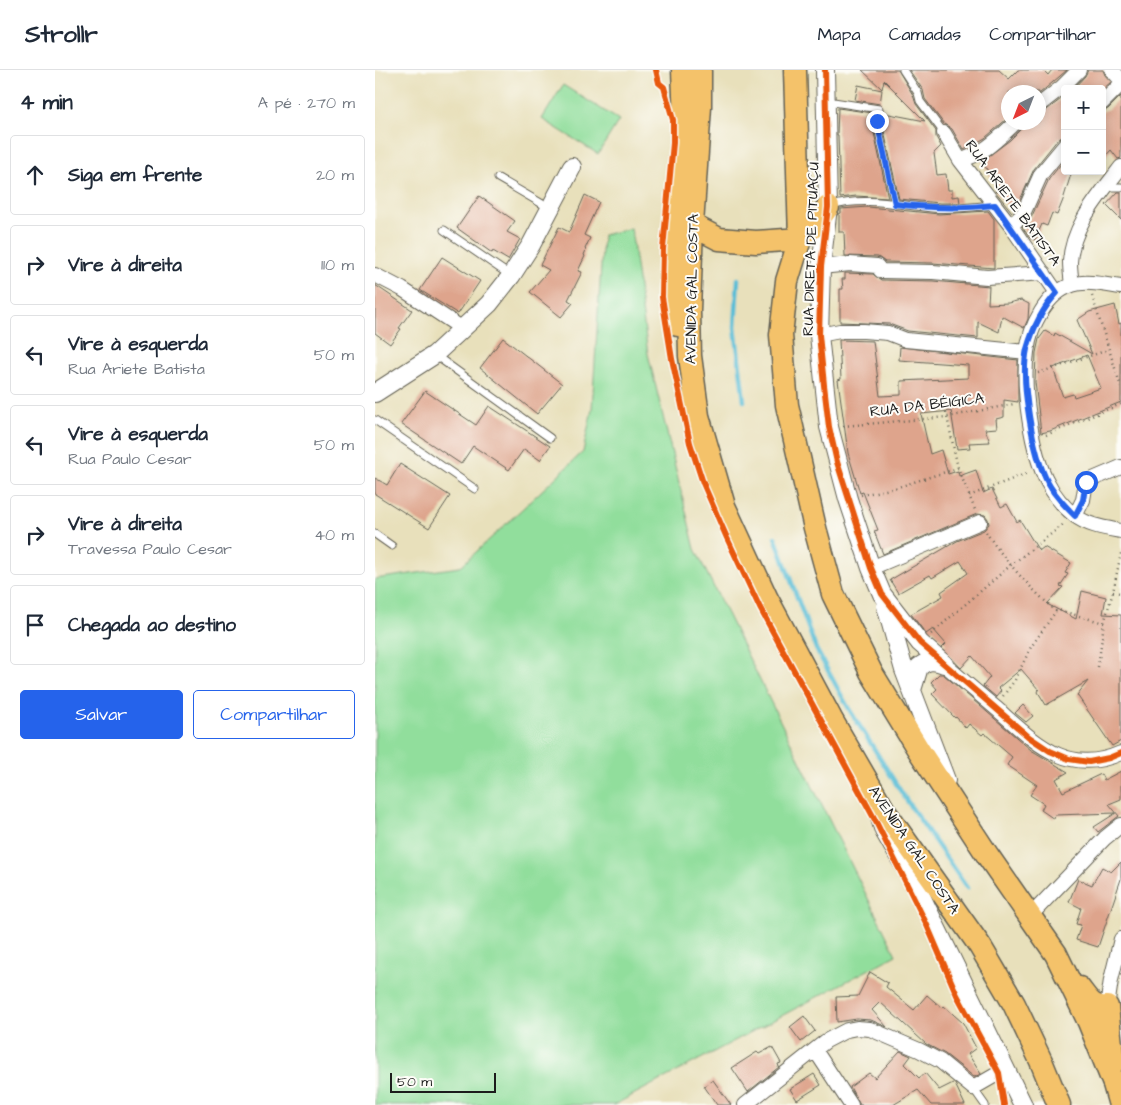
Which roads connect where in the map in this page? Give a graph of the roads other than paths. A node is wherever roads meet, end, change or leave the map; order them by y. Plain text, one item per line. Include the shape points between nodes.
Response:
1 (683, 70) edge
2 (700, 70) edge
3 (795, 70) edge
4 (825, 70) edge
5 (903, 70) edge
6 (1079, 70) edge
7 (1112, 70) edge
8 (1121, 80) edge
9 (1121, 84) edge
10 (1106, 99) edge
11 (1046, 100) edge
12 (825, 101) junction
13 (1007, 130) edge
14 (944, 133) joint
15 (1061, 150) edge
16 (960, 160) junction
17 (1121, 167) edge
18 (573, 168) dead end
19 (498, 178) dead end
20 (1107, 187) junction
21 (1121, 187) edge
22 (678, 192) junction
23 (895, 204) junction
24 (995, 205) junction
25 (828, 207) junction
26 (551, 209) junction
27 (691, 225) junction
28 (1011, 226) junction
29 (444, 230) dead end
30 (800, 240) junction
31 (821, 267) junction
32 (1044, 273) junction
33 (375, 275) edge
34 (511, 276) junction
35 (1072, 285) junction
36 (1121, 287) edge
37 (1057, 293) junction
38 (463, 329) junction
39 (819, 335) junction
40 (1027, 352) junction
41 (434, 355) junction
42 (693, 384) junction
43 (375, 393) edge
44 (375, 420) edge
45 (550, 438) dead end
46 (1121, 467) edge
47 (475, 489) dead end
48 (1075, 516) junction
49 (980, 522) road end
50 (1121, 531) edge
51 (375, 534) edge
52 (392, 546) dead end
53 (871, 568) junction
54 (882, 594) junction
55 (944, 664) junction
56 (912, 690) junction
57 (1121, 753) edge
58 (869, 784) junction
59 (956, 809) junction
60 (1121, 825) edge
61 (1030, 916) junction
62 (1121, 939) edge
63 (1055, 954) junction
64 (1107, 1008) junction
65 (815, 1050) junction
66 (1007, 1070) junction
67 (1114, 1084) junction
68 (973, 1088) junction
69 (745, 1105) edge
70 (851, 1105) edge
71 (985, 1105) edge
72 (1023, 1105) edge
73 (1059, 1105) edge
74 (1120, 1105) edge

1 - 22 main road via 685,118
2 - 27 main road, AVENIDA GAL COSTA
3 - 30 main road
4 - 12 street, RUA DIRETA DE PITUAÇU
5 - 14 lane via 919,93 920,101
6 - 11 street
7 - 8 street
9 - 10 street
12 - 23 lane via 879,109 878,127
12 - 25 street, RUA DIRETA DE PITUAÇU
13 - 16 street via 982,151
14 - 16 street, RUA ARIETE BATISTA
15 - 28 street via 1041,174 1023,214
16 - 24 street, RUA ARIETE BATISTA
17 - 20 street
18 - 26 street
19 - 26 lane
20 - 21 lane
20 - 35 street via 1081,223 1073,241 1070,262
22 - 27 main road
22 - 42 main road via 673,287 683,362
23 - 24 lane via 933,208
23 - 25 lane via 860,201
24 - 28 street, RUA ARIETE BATISTA
25 - 30 main road
25 - 31 street, RUA DIRETA DE PITUAÇU
26 - 34 street
27 - 30 main road via 719,239 756,242
27 - 42 main road, AVENIDA GAL COSTA via 689,311
28 - 32 street, RUA ARIETE BATISTA
29 - 34 lane
30 - 59 main road via 787,281 781,335 787,405 833,594 871,672
31 - 32 street via 850,264 877,266 881,271 987,277
31 - 39 street, RUA DIRETA DE PITUAÇU
32 - 37 street, RUA ARIETE BATISTA
33 - 38 street via 408,292
34 - 38 street
35 - 36 street via 1088,283
35 - 37 street
37 - 40 street via 1039,317
38 - 41 street
39 - 40 street via 840,331 888,333 906,340
39 - 53 street, RUA DIRETA DE PITUAÇU via 829,427
40 - 48 street via 1030,374 1027,402 1041,468 1059,500
41 - 43 street
41 - 45 lane
42 - 58 main road, AVENIDA GAL COSTA via 724,506 767,599
44 - 47 lane
46 - 48 street via 1086,482 1083,500
48 - 50 street via 1101,528
49 - 53 street
51 - 52 lane
53 - 54 street, RUA DIRETA DE PITUAÇU
54 - 55 street, RUA DIRETA DE PITUAÇU via 920,643
54 - 56 street
55 - 56 street via 929,661 919,667
55 - 57 street, RUA DIRETA DE PITUAÇU via 1029,737 1050,751 1069,759 1089,762
56 - 59 street
58 - 66 street via 884,831 918,890
58 - 73 main road, AVENIDA GAL COSTA via 979,946 1013,1004
59 - 61 main road
60 - 61 street
61 - 63 main road
62 - 64 street
63 - 64 main road via 1091,1004
63 - 67 main road via 1089,1022
64 - 67 main road
65 - 68 street via 847,1030 870,1029 940,1061
65 - 69 street
65 - 70 street
66 - 68 street
66 - 72 street
67 - 74 main road
68 - 71 lane

